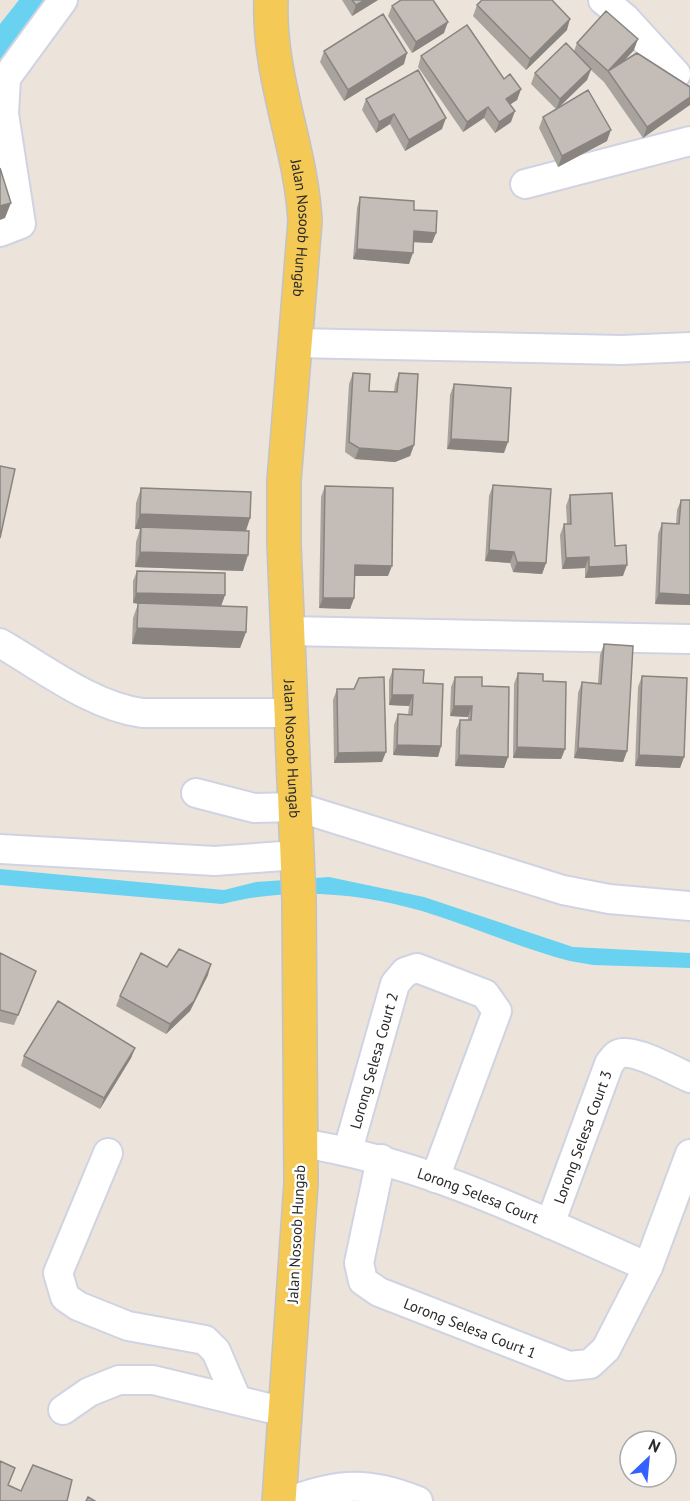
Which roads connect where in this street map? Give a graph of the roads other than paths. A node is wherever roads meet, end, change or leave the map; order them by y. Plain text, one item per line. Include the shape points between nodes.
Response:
1 (63, 0) edge
2 (271, 0) edge
3 (603, 0) edge
4 (676, 74) dead end
5 (3, 76) edge
6 (690, 141) edge
7 (525, 184) dead end
8 (0, 232) edge
9 (294, 343) junction
10 (690, 347) edge
11 (287, 631) junction
12 (690, 639) edge
13 (0, 643) edge
14 (290, 713) junction
15 (196, 793) dead end
16 (297, 807) junction
17 (0, 849) edge
18 (297, 861) junction
19 (690, 906) edge
20 (690, 1078) edge
21 (300, 1143) junction
22 (348, 1150) junction
23 (108, 1153) dead end
24 (690, 1154) edge
25 (381, 1159) junction
26 (435, 1178) junction
27 (550, 1224) junction
28 (648, 1268) junction
29 (237, 1401) junction
30 (63, 1410) dead end
31 (285, 1412) junction
32 (279, 1501) edge
33 (290, 1501) edge
34 (418, 1501) edge

1 - 5 street
2 - 9 main road, Jalan Nosoob Hungab via 277,83 303,193 304,250
3 - 4 street via 625,18
5 - 8 street via 4,114 21,224
6 - 7 street
9 - 10 street via 622,350
9 - 11 main road, Jalan Nosoob Hungab via 284,481
11 - 12 street
11 - 14 main road, Jalan Nosoob Hungab
13 - 14 street via 119,709 142,713
14 - 16 main road, Jalan Nosoob Hungab
15 - 16 street via 254,808
16 - 18 main road, Jalan Nosoob Hungab
16 - 19 street via 562,890
17 - 18 street via 215,861
18 - 21 main road, Jalan Nosoob Hungab
20 - 27 street, Lorong Selesa Court 3 via 633,1053 621,1053 609,1064
21 - 22 street, Lorong Selesa Court
21 - 31 main road, Jalan Nosoob Hungab via 301,1183
22 - 25 street, Lorong Selesa Court
22 - 26 street, Lorong Selesa Court 2 via 395,984 405,972 417,968 485,994 497,1011
23 - 29 street via 58,1273 65,1297 128,1326 205,1340 216,1351
24 - 28 street
25 - 26 street, Lorong Selesa Court
25 - 28 street, Lorong Selesa Court 1 via 358,1263 363,1281 379,1292 569,1366 582,1367 597,1360 606,1349
26 - 27 street, Lorong Selesa Court
27 - 28 street, Lorong Selesa Court
29 - 30 street via 153,1380 119,1380 89,1392
29 - 31 street
31 - 32 main road, Jalan Nosoob Hungab
33 - 34 street via 320,1490 360,1485

